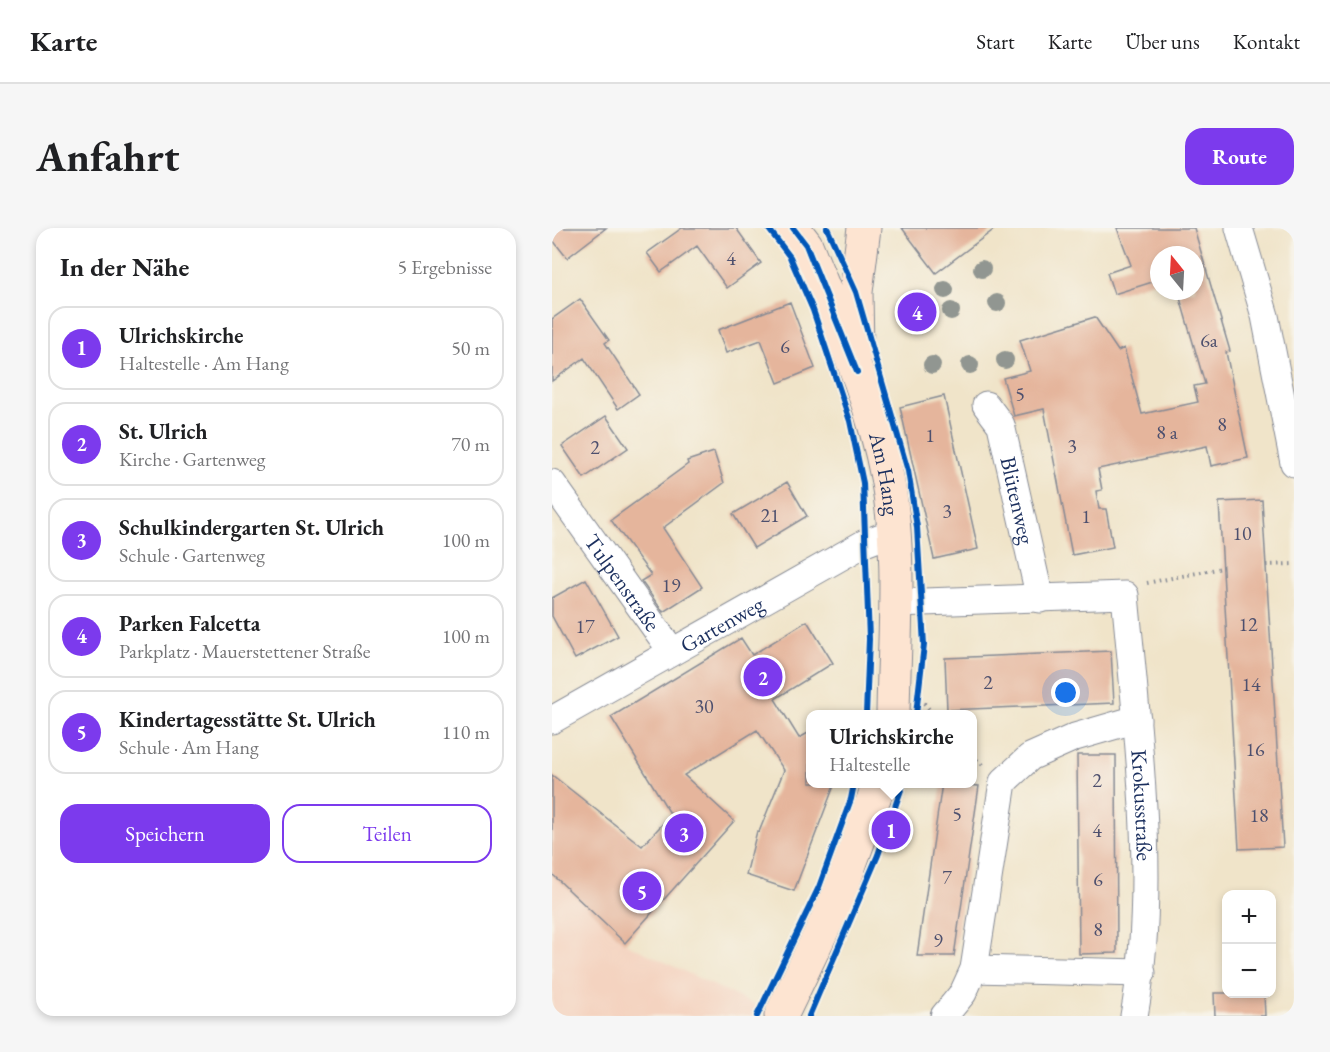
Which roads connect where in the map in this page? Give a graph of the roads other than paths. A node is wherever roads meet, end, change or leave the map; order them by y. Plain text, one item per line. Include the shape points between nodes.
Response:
1 (864, 228) edge
2 (1239, 228) edge
3 (809, 234) edge
4 (857, 372) junction
5 (986, 405) dead end
6 (1294, 463) edge
7 (552, 483) edge
8 (894, 532) junction
9 (1040, 599) junction
10 (895, 603) junction
11 (671, 650) junction
12 (893, 710) edge
13 (552, 720) edge
14 (1137, 720) junction
15 (877, 788) edge
16 (974, 969) junction
17 (1142, 973) junction
18 (781, 1016) edge
19 (944, 1016) edge
20 (1134, 1016) edge

1 - 4 street via 856,292
2 - 6 street via 1265,316
3 - 4 street, Am Hang
4 - 8 street, Am Hang via 887,477
5 - 9 street, Blütenweg via 1002,425
7 - 11 street, Tulpenstraße
8 - 10 street, Am Hang
8 - 11 street, Gartenweg via 865,543
9 - 10 street
9 - 14 street, Krokusstraße via 1125,596
10 - 12 street, Am Hang
11 - 13 street, Gartenweg
14 - 16 street via 1075,737 1030,757 1003,782
14 - 17 street, Krokusstraße via 1144,860
15 - 18 street via 838,897
16 - 17 street
16 - 19 street via 963,993
17 - 20 street, Krokusstraße

